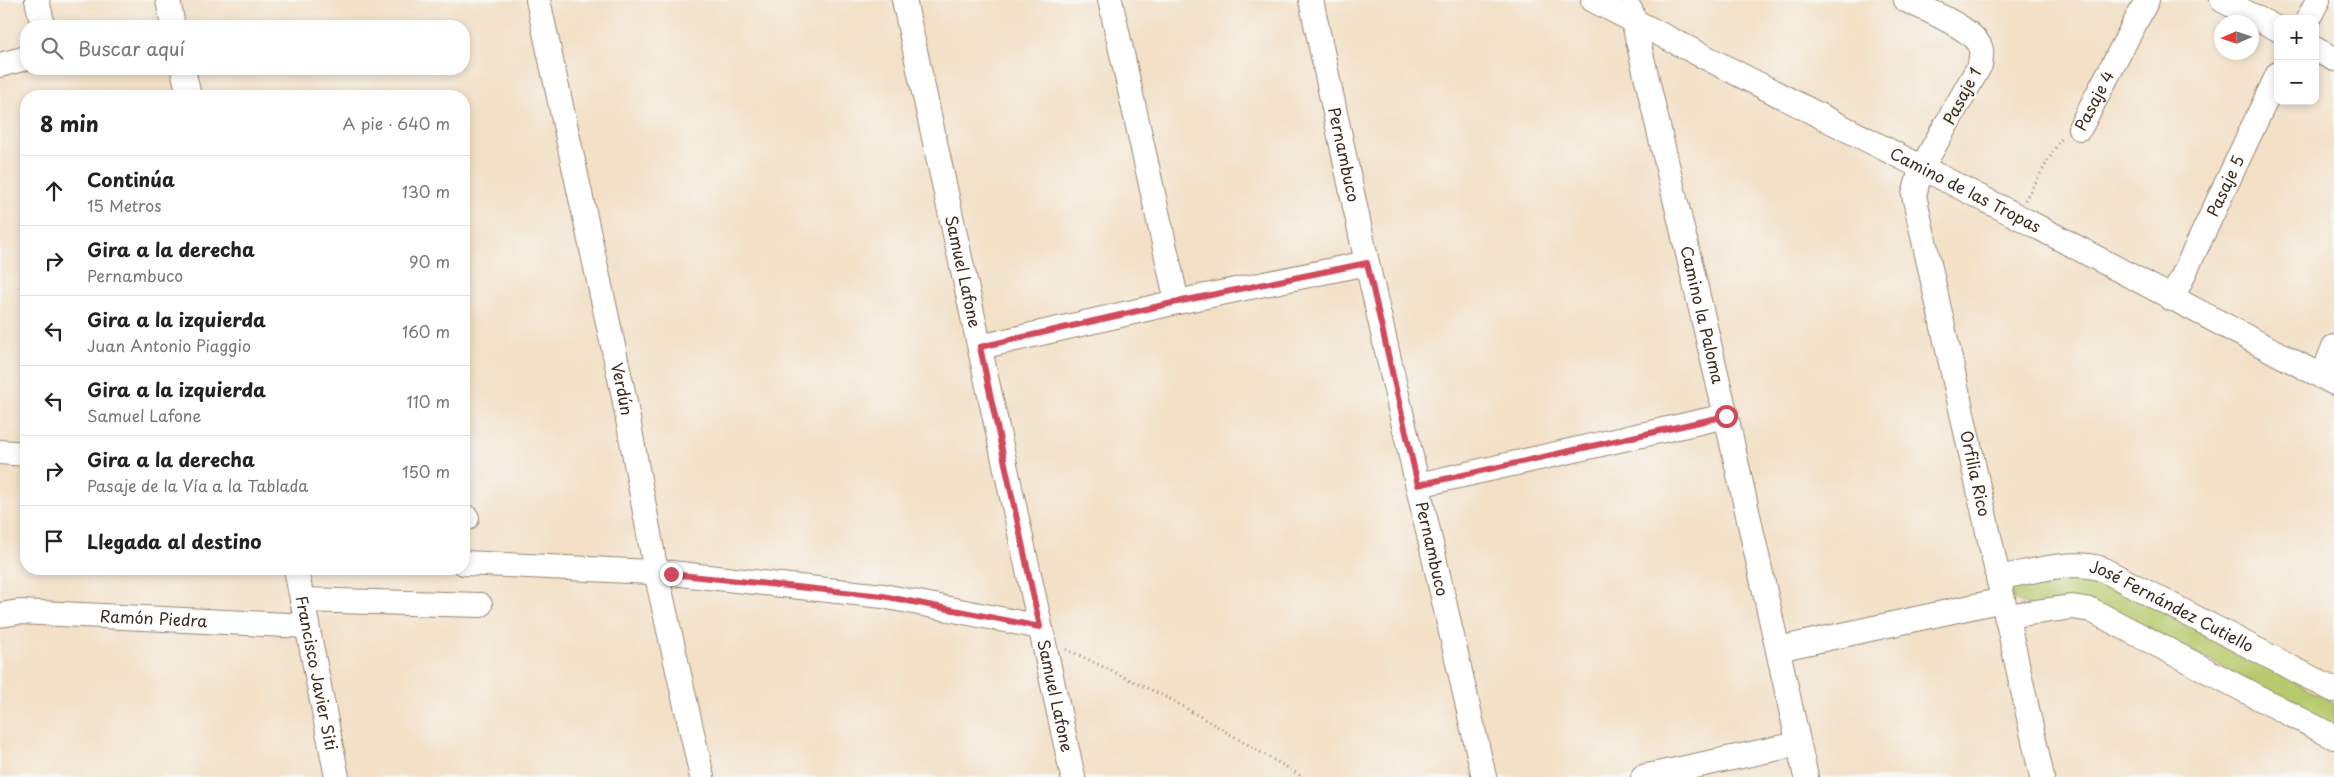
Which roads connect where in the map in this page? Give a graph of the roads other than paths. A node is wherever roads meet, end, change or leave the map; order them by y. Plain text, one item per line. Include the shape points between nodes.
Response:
1 (37, 0) edge
2 (168, 0) edge
3 (538, 0) edge
4 (904, 0) edge
5 (1110, 0) edge
6 (1311, 0) edge
7 (1593, 0) edge
8 (1906, 0) edge
9 (2147, 0) edge
10 (2222, 0) edge
11 (2318, 0) edge
12 (1631, 11) edge
13 (2310, 15) edge
14 (42, 20) edge
15 (172, 20) edge
16 (2274, 27) edge
17 (2319, 51) edge
18 (2334, 59) edge
19 (20, 60) edge
20 (0, 65) edge
21 (184, 75) edge
22 (2274, 82) edge
23 (188, 90) edge
24 (2080, 128) road end
25 (1922, 169) junction
26 (1367, 263) junction
27 (2172, 298) junction
28 (1177, 302) junction
29 (980, 347) junction
30 (2334, 347) edge
31 (2328, 380) edge
32 (1726, 416) junction
33 (0, 452) edge
34 (20, 454) edge
35 (1418, 485) junction
36 (470, 563) edge
37 (656, 572) junction
38 (297, 575) edge
39 (2002, 598) junction
40 (302, 600) junction
41 (480, 605) dead end
42 (0, 616) edge
43 (307, 626) junction
44 (1041, 632) junction
45 (1778, 649) junction
46 (2334, 690) edge
47 (2334, 736) edge
48 (1798, 744) junction
49 (336, 777) edge
50 (702, 777) edge
51 (1073, 777) edge
52 (1484, 777) edge
53 (1643, 777) edge
54 (1806, 777) edge
55 (2042, 777) edge

1 - 14 street
2 - 15 street
3 - 37 street, Verdún via 623,392
4 - 29 street, Samuel Lafone
5 - 28 street
6 - 26 street, Pernambuco
7 - 12 street, Camino de las Tropas
8 - 25 street, Pasaje 1 via 1964,29 1974,36 1981,49 1980,66
9 - 24 street, Pasaje 4
10 - 16 street
11 - 13 street
12 - 25 street, Camino de las Tropas
12 - 32 street, Camino la Paloma
17 - 18 street
19 - 20 street
21 - 23 street
22 - 27 street, Pasaje 5
25 - 27 street, Camino de las Tropas
25 - 39 street, Orfilia Rico via 1914,195
26 - 28 street
26 - 35 street, Pernambuco
27 - 31 street, Camino de las Tropas
28 - 29 street
29 - 44 street, Samuel Lafone
30 - 31 street
32 - 35 street
32 - 45 street, Camino la Paloma
33 - 34 street
35 - 52 street, Pernambuco
36 - 37 street
37 - 44 street via 883,596
37 - 50 street, Verdún
38 - 40 street, Francisco Javier Siti
39 - 45 street, José Fernández Cutiello
39 - 46 street, José Fernández Cutiello via 2066,566 2095,567
39 - 47 street, José Fernández Cutiello via 2091,610
39 - 55 street, Orfilia Rico
40 - 41 street
40 - 43 street, Francisco Javier Siti
42 - 43 street, Ramón Piedra via 19,612
43 - 49 street, Francisco Javier Siti
44 - 51 street, Samuel Lafone
45 - 48 street, Camino la Paloma
48 - 53 street
48 - 54 street, Camino la Paloma

